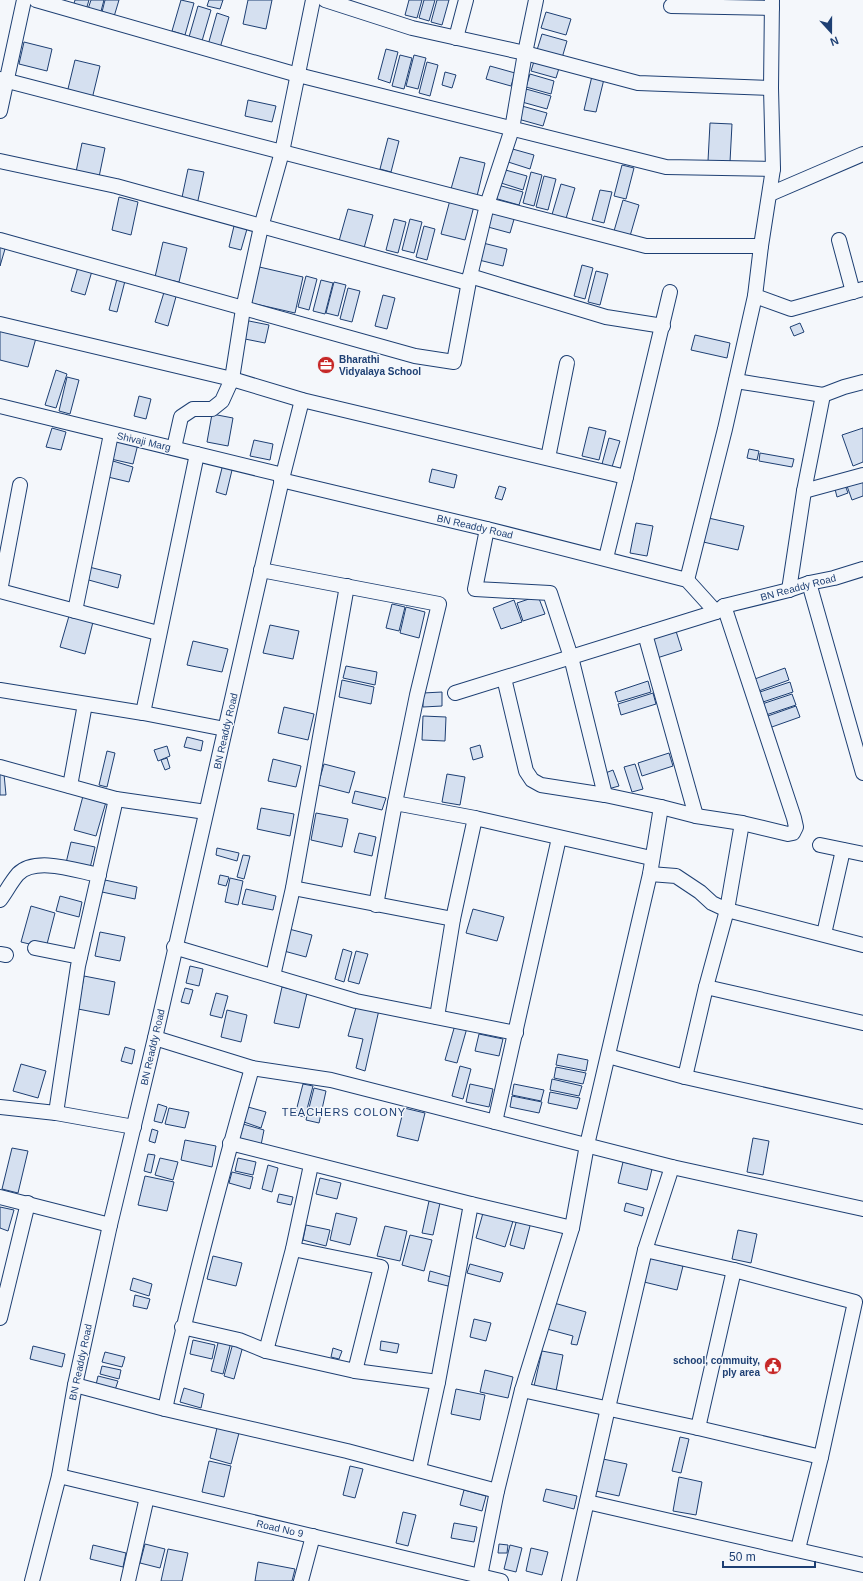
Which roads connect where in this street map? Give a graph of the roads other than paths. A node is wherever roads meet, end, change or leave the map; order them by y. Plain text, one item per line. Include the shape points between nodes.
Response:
1 (24, 0) edge
2 (36, 0) edge
3 (313, 0) edge
4 (324, 0) edge
5 (466, 0) edge
6 (536, 0) edge
7 (772, 4) edge
8 (671, 6) dead end
9 (456, 38) junction
10 (525, 53) junction
11 (298, 75) junction
12 (3, 79) edge
13 (771, 88) junction
14 (0, 111) edge
15 (512, 129) junction
16 (282, 152) junction
17 (863, 154) edge
18 (0, 161) edge
19 (773, 169) junction
20 (770, 194) junction
21 (487, 205) junction
22 (261, 227) junction
23 (0, 240) edge
24 (839, 240) dead end
25 (761, 246) junction
26 (469, 279) junction
27 (858, 290) edge
28 (670, 292) dead end
29 (755, 296) junction
30 (243, 309) junction
31 (0, 324) edge
32 (663, 326) junction
33 (567, 363) dead end
34 (232, 379) junction
35 (736, 381) junction
36 (863, 382) edge
37 (823, 395) junction
38 (302, 400) junction
39 (0, 406) edge
40 (111, 434) junction
41 (174, 448) junction
42 (197, 454) junction
43 (548, 458) junction
44 (863, 475) edge
45 (282, 477) junction
46 (626, 477) junction
47 (20, 485) dead end
48 (804, 491) junction
49 (487, 529) junction
50 (606, 558) junction
51 (863, 569) edge
52 (261, 570) junction
53 (687, 580) junction
54 (809, 583) junction
55 (347, 586) junction
56 (789, 590) junction
57 (0, 591) edge
58 (720, 609) junction
59 (75, 611) junction
60 (158, 633) junction
61 (645, 634) junction
62 (571, 657) junction
63 (504, 678) junction
64 (0, 690) edge
65 (455, 693) dead end
66 (85, 704) junction
67 (142, 713) junction
68 (225, 729) junction
69 (0, 767) edge
70 (863, 773) edge
71 (70, 786) junction
72 (606, 795) junction
73 (116, 799) junction
74 (395, 803) junction
75 (661, 806) junction
76 (206, 812) junction
77 (696, 816) junction
78 (475, 818) junction
79 (742, 823) junction
80 (560, 838) junction
81 (820, 845) dead end
82 (843, 850) junction
83 (863, 854) edge
84 (652, 858) junction
85 (650, 874) junction
86 (99, 875) junction
87 (292, 888) junction
88 (0, 900) edge
89 (376, 905) junction
90 (727, 910) junction
91 (453, 919) junction
92 (824, 934) junction
93 (863, 945) edge
94 (174, 947) junction
95 (35, 948) dead end
96 (80, 957) junction
97 (273, 976) junction
98 (706, 987) junction
99 (437, 1017) junction
100 (863, 1023) edge
101 (516, 1033) junction
102 (155, 1038) junction
103 (608, 1056) junction
104 (252, 1068) junction
105 (685, 1077) junction
106 (0, 1107) edge
107 (56, 1113) junction
108 (863, 1117) edge
109 (495, 1122) junction
110 (134, 1127) junction
111 (230, 1144) junction
112 (587, 1145) junction
113 (311, 1165) junction
114 (672, 1167) junction
115 (0, 1196) edge
116 (28, 1203) junction
117 (471, 1204) junction
118 (863, 1209) edge
119 (110, 1225) junction
120 (572, 1228) junction
121 (293, 1248) junction
122 (645, 1250) junction
123 (734, 1270) junction
124 (859, 1303) edge
125 (0, 1318) edge
126 (182, 1327) junction
127 (266, 1351) junction
128 (355, 1371) junction
129 (438, 1382) junction
130 (75, 1385) junction
131 (522, 1390) junction
132 (165, 1408) junction
133 (608, 1408) junction
134 (698, 1428) junction
135 (821, 1457) junction
136 (419, 1470) junction
137 (59, 1476) junction
138 (498, 1491) junction
139 (147, 1497) junction
140 (587, 1502) junction
141 (313, 1536) junction
142 (798, 1549) junction
143 (863, 1565) edge
144 (480, 1576) junction
145 (32, 1581) edge
146 (128, 1581) edge
147 (301, 1581) edge
148 (502, 1581) edge
149 (569, 1581) edge

1 - 12 street
2 - 11 street
3 - 11 street
4 - 9 street via 412,28
5 - 9 street
6 - 10 street
7 - 8 street
7 - 13 street
9 - 10 street
10 - 13 street via 638,83
10 - 15 street
11 - 15 street
11 - 16 street
12 - 14 street
12 - 16 street
13 - 19 street
15 - 19 street via 666,167
15 - 21 street
16 - 21 street
16 - 22 street
17 - 20 street
18 - 22 street via 116,186
19 - 20 street
20 - 25 street
21 - 25 street via 646,246
21 - 26 street
22 - 26 street
22 - 30 street
23 - 30 street
24 - 27 street
25 - 29 street
26 - 30 street via 454,362 415,356
26 - 32 street via 606,317
27 - 29 street via 791,308
28 - 32 street
29 - 35 street
30 - 34 street
31 - 34 street
32 - 46 street
33 - 43 street
34 - 38 street
34 - 41 street via 222,401 212,409 193,409 181,417
35 - 37 street
35 - 53 street
36 - 37 street
37 - 48 street
38 - 43 street
38 - 45 street
39 - 40 street, Shivaji Marg
40 - 41 street, Shivaji Marg
40 - 59 street
41 - 42 street, Shivaji Marg
42 - 45 street, Shivaji Marg
42 - 60 street
43 - 46 street
44 - 48 street
45 - 49 street, BN Readdy Road
45 - 52 street, BN Readdy Road
46 - 50 street
47 - 57 street
48 - 56 street
49 - 50 street, BN Readdy Road
49 - 62 street via 475,589 550,593
50 - 53 street, BN Readdy Road
51 - 54 street, BN Readdy Road
52 - 55 street
52 - 68 street, BN Readdy Road
53 - 58 street
54 - 56 street, BN Readdy Road
54 - 70 street
55 - 74 street via 439,604
55 - 87 street
56 - 58 street, BN Readdy Road
57 - 59 street
58 - 61 street, BN Readdy Road
58 - 79 street via 796,828 793,833 788,834
59 - 60 street
60 - 67 street
61 - 62 street, BN Readdy Road
61 - 77 street
62 - 63 street, BN Readdy Road
62 - 72 street
63 - 65 street, BN Readdy Road
63 - 72 street via 526,771 532,780 540,785
64 - 66 street
66 - 67 street
66 - 71 street
67 - 68 street
68 - 76 street, BN Readdy Road
69 - 71 street
71 - 73 street
72 - 75 street
73 - 76 street
73 - 86 street
74 - 78 street
74 - 89 street
75 - 77 street
75 - 84 street
76 - 94 street, BN Readdy Road
77 - 79 street
78 - 80 street
78 - 91 street
79 - 90 street
80 - 84 street
80 - 101 street
81 - 82 street
82 - 83 street
82 - 92 street
84 - 85 street
85 - 90 street via 676,876 712,903
85 - 103 street
86 - 88 street via 44,865 34,866 19,874
86 - 96 street
87 - 89 street
87 - 97 street
89 - 91 street
90 - 92 street
90 - 98 street
91 - 99 street
92 - 93 street
94 - 97 street
94 - 102 street, BN Readdy Road
95 - 96 street
96 - 107 street
97 - 99 street via 356,1001
98 - 100 street
98 - 105 street
99 - 101 street
101 - 109 street
102 - 104 street
102 - 110 street, BN Readdy Road
103 - 105 street
103 - 112 street
104 - 109 street via 331,1080
104 - 111 street
105 - 108 street
106 - 107 street
107 - 110 street
109 - 112 street
110 - 119 street, BN Readdy Road
111 - 113 street
111 - 126 street
112 - 114 street
112 - 120 street
113 - 117 street
113 - 121 street
114 - 118 street
114 - 122 street
115 - 116 street
116 - 119 street
116 - 125 street
117 - 120 street
117 - 129 street
119 - 130 street, BN Readdy Road
120 - 131 street
121 - 127 street
121 - 128 street via 381,1267
122 - 123 street
122 - 133 street
123 - 124 street
123 - 134 street
124 - 135 street
126 - 127 street via 239,1340
126 - 132 street
127 - 128 street
128 - 129 street
129 - 136 street
130 - 132 street
130 - 137 street, BN Readdy Road
131 - 133 street
131 - 138 street
132 - 136 street via 347,1450
133 - 134 street
133 - 140 street
134 - 135 street
135 - 142 street
136 - 138 street
137 - 139 street, Road No 9
137 - 145 street, BN Readdy Road
138 - 144 street
139 - 141 street, Road No 9
139 - 146 street
140 - 142 street
140 - 149 street
141 - 144 street, Road No 9
141 - 147 street
142 - 143 street
144 - 148 street, Road No 9

